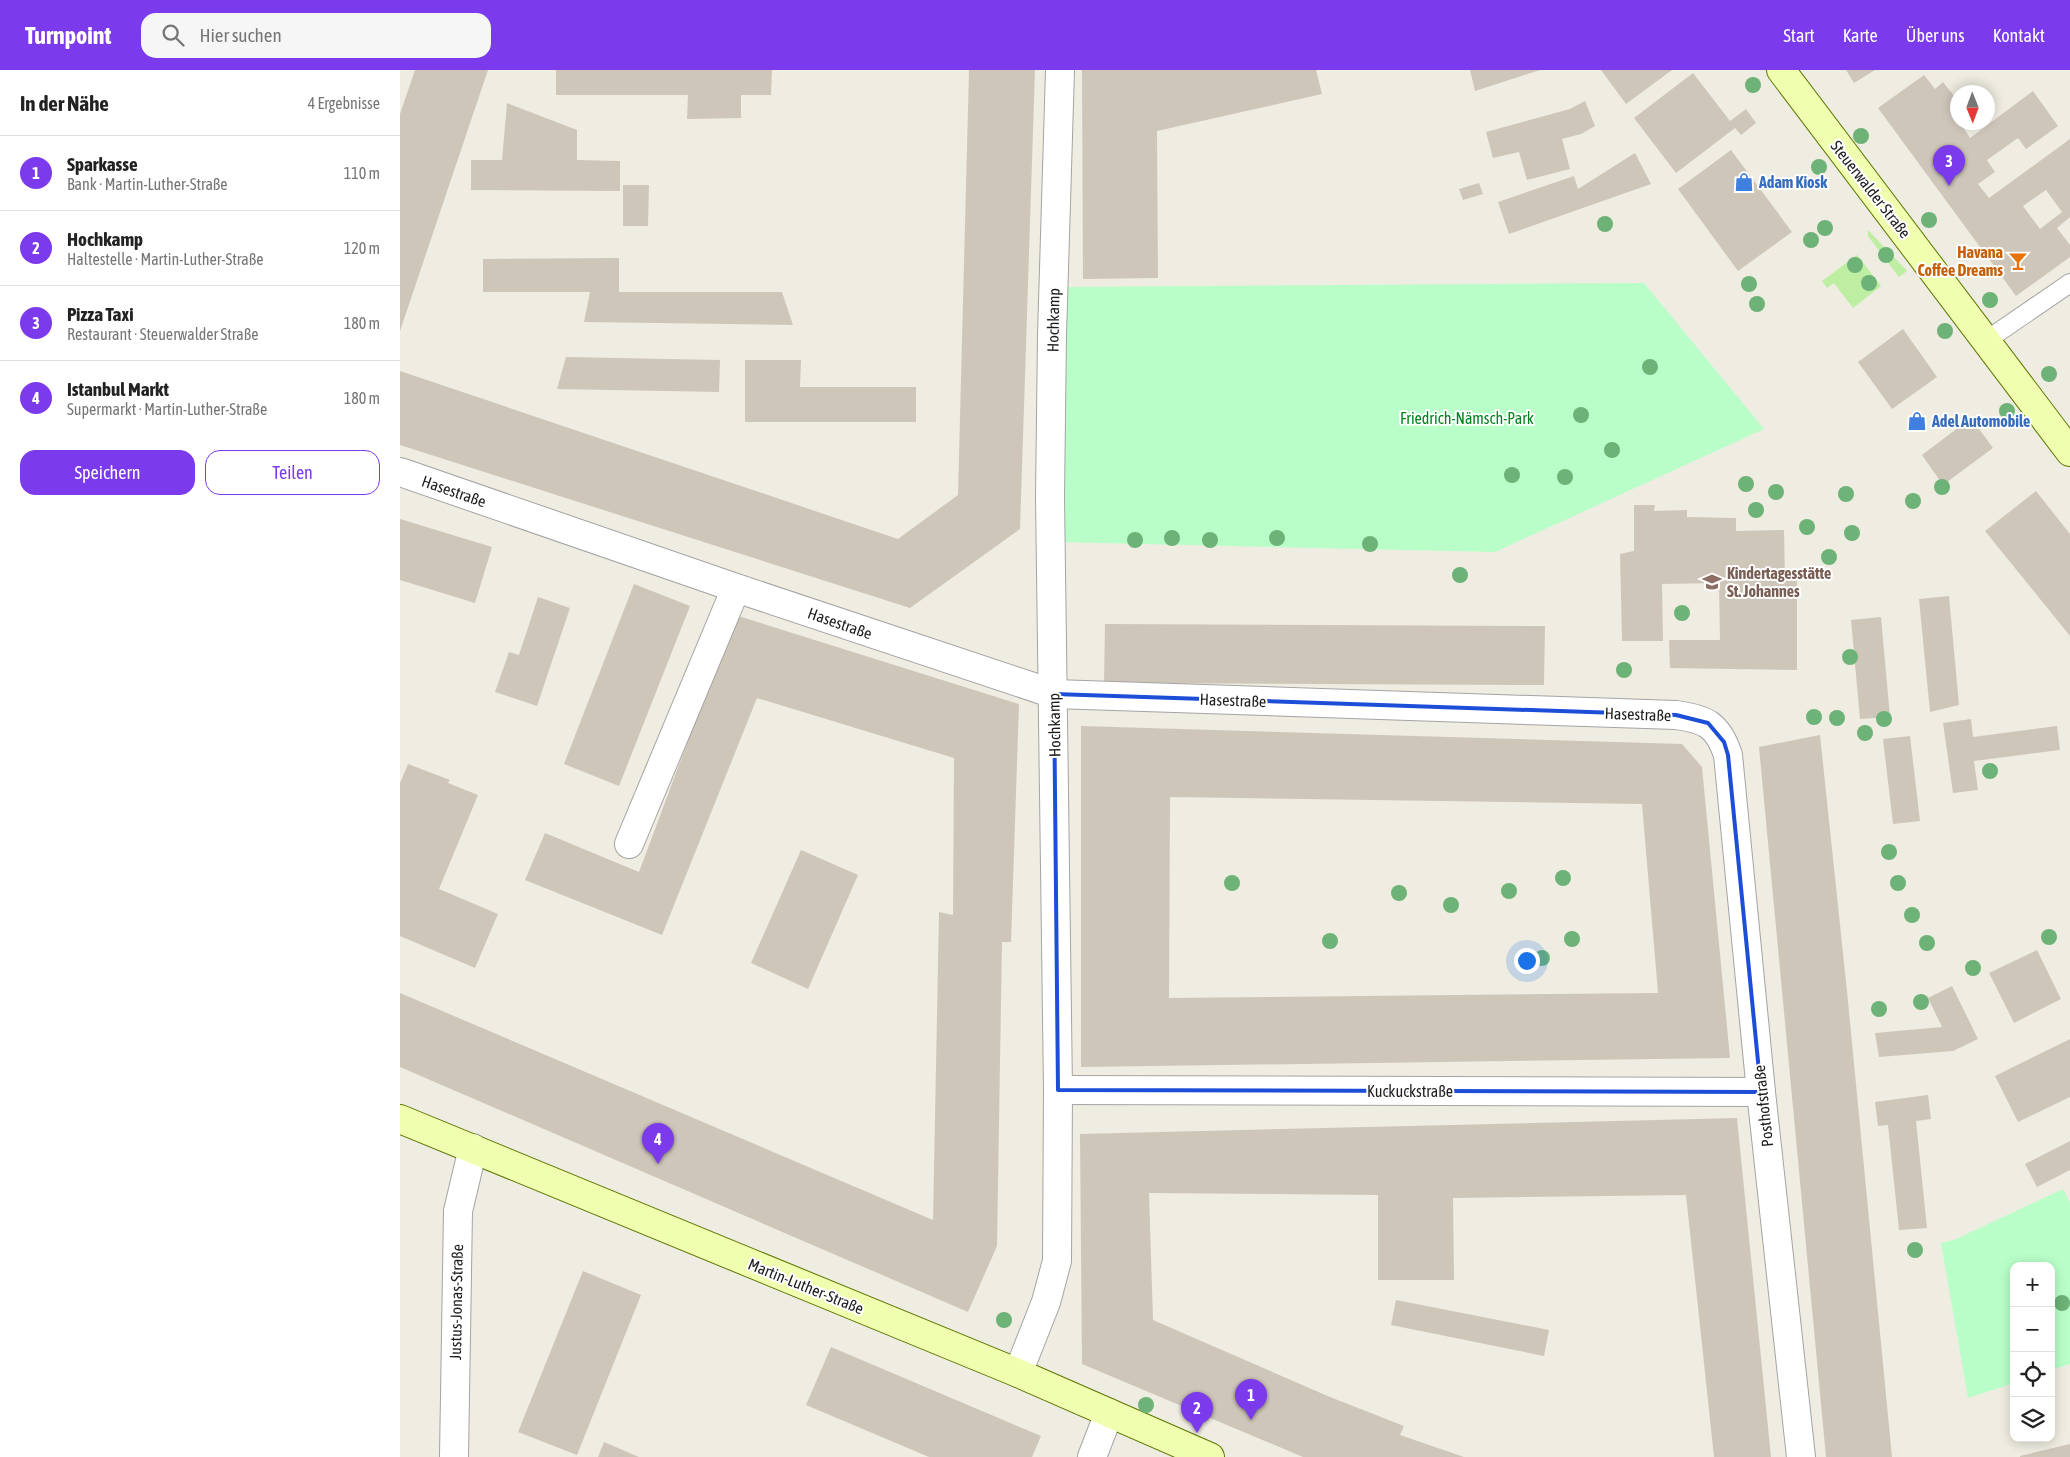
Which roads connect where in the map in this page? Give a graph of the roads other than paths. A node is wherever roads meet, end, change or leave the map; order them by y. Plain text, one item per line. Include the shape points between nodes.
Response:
1 (1060, 70) edge
2 (1781, 70) edge
3 (2070, 284) edge
4 (1987, 340) junction
5 (2070, 452) edge
6 (400, 472) edge
7 (736, 588) junction
8 (1054, 694) junction
9 (1728, 755) joint
10 (629, 844) dead end
11 (1058, 1090) junction
12 (1761, 1092) junction
13 (400, 1119) edge
14 (473, 1148) junction
15 (1018, 1373) junction
16 (1109, 1413) junction
17 (454, 1457) edge
18 (1092, 1457) edge
19 (1210, 1457) edge
20 (1801, 1457) edge

1 - 8 street, Hochkamp via 1050,497
2 - 4 street, Steuerwalder Straße
3 - 4 lane
4 - 5 street, Steuerwalder Straße
6 - 7 street, Hasestraße
7 - 8 street, Hasestraße
7 - 10 street
8 - 9 street, Hasestraße via 1676,715 1708,723 1724,742
8 - 11 street, Hochkamp
9 - 12 street, Posthofstraße
11 - 12 street, Kuckuckstraße
11 - 15 street, Hochkamp via 1057,1261 1046,1302
12 - 20 street, Posthofstraße
13 - 14 street, Martin-Luther-Straße
14 - 15 street, Martin-Luther-Straße
14 - 17 street, Justus-Jonas-Straße via 458,1211
15 - 16 street, Martin-Luther-Straße
16 - 18 street
16 - 19 street, Martin-Luther-Straße

